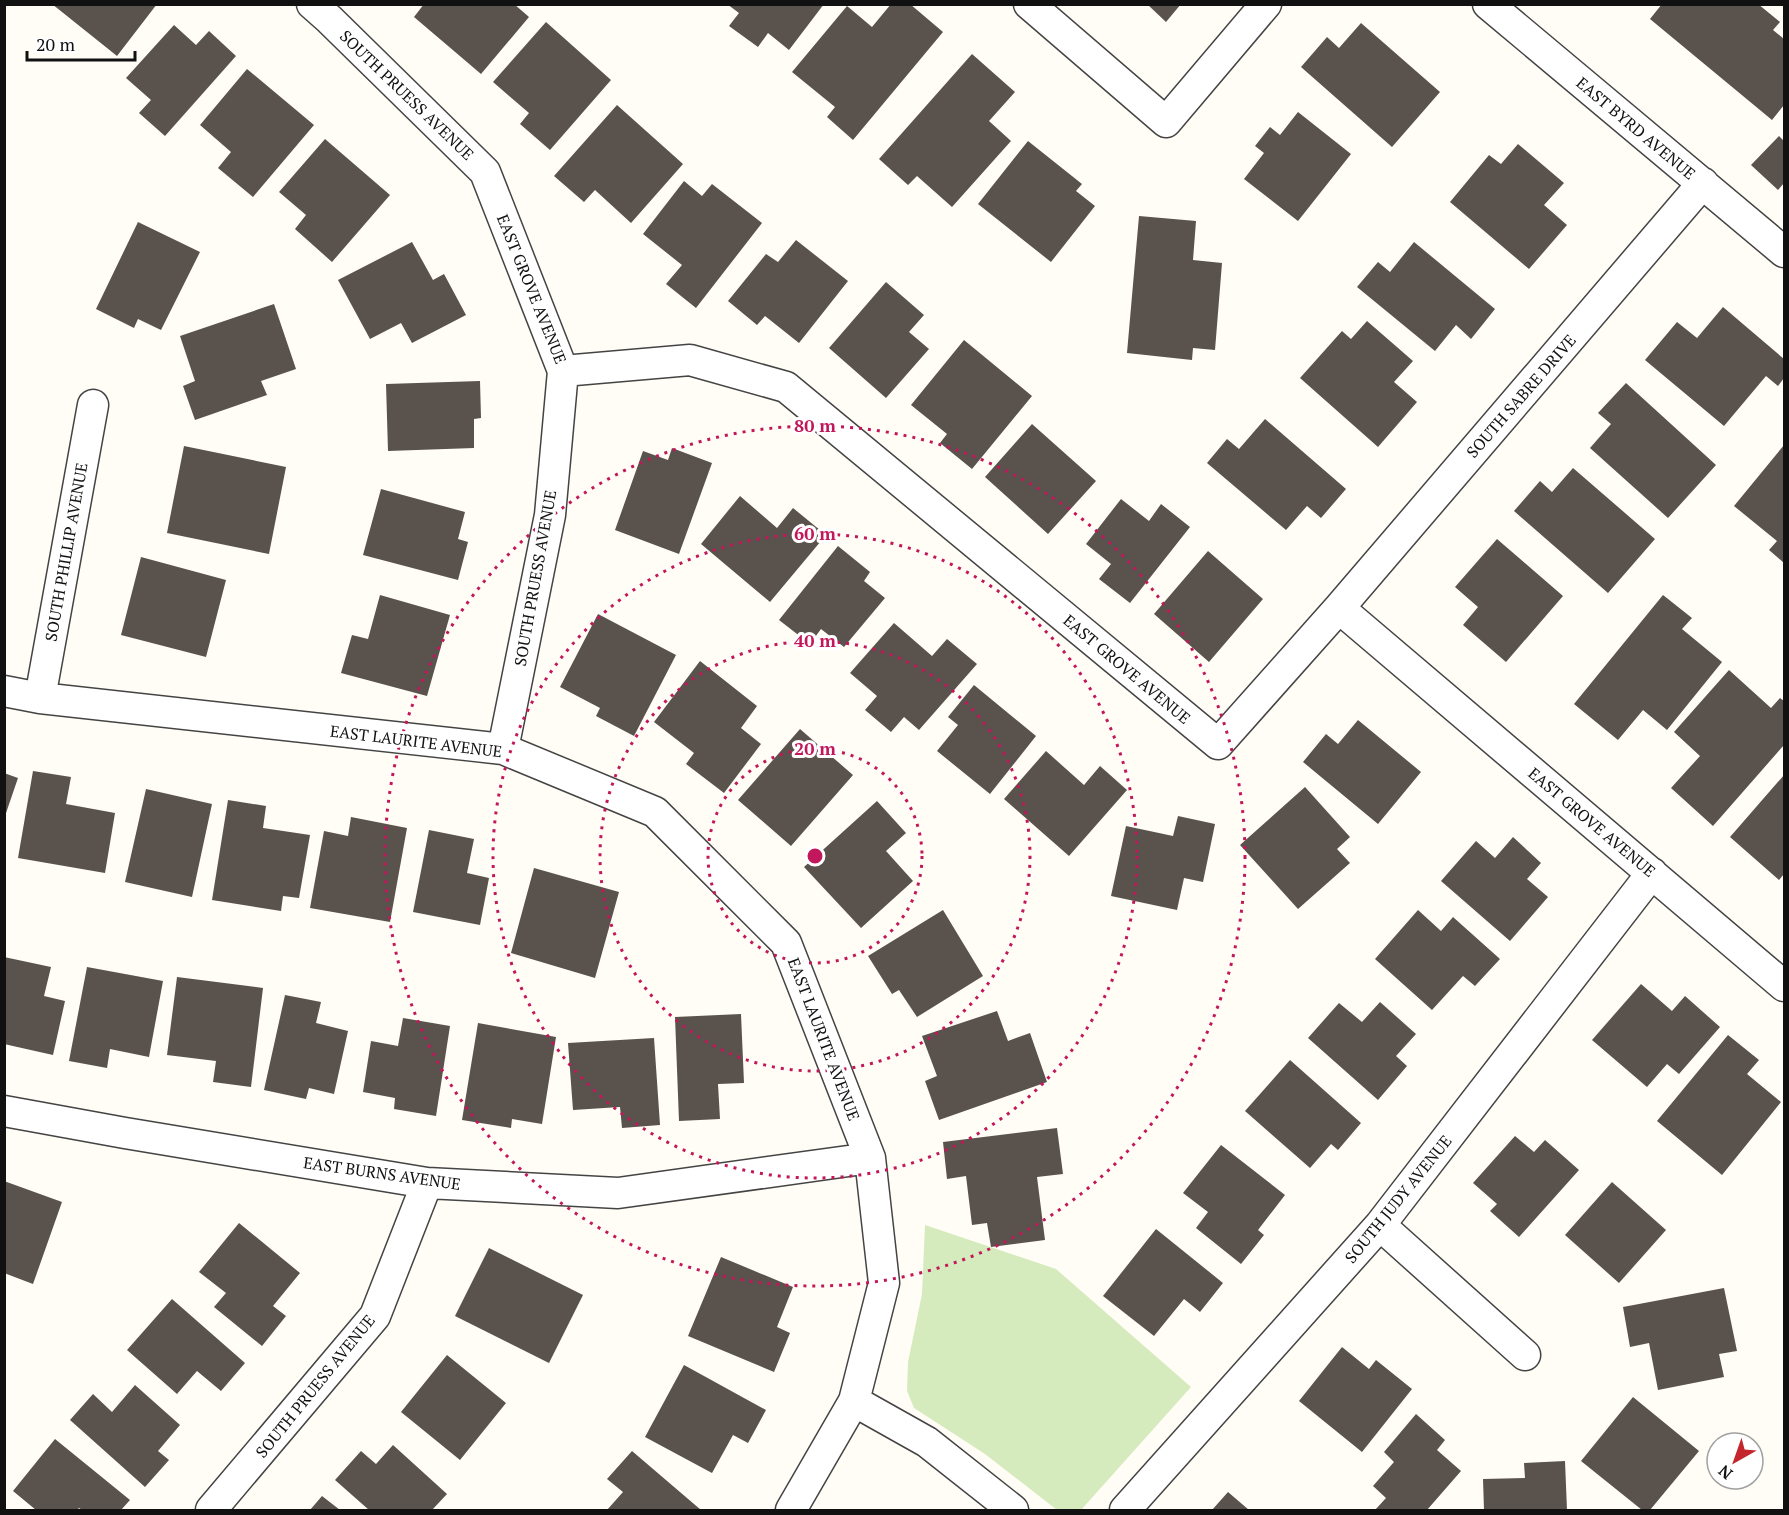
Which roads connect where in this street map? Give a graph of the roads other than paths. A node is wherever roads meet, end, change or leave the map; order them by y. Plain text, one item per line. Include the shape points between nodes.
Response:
1 (1029, 4) edge
2 (1266, 4) edge
3 (1488, 4) edge
4 (327, 9) edge
5 (485, 172) joint
6 (1703, 183) junction
7 (1785, 252) edge
8 (563, 371) junction
9 (93, 405) dead end
10 (1339, 608) junction
11 (4, 691) edge
12 (40, 698) junction
13 (503, 749) junction
14 (1652, 873) junction
15 (1785, 986) edge
16 (4, 1111) edge
17 (870, 1158) junction
18 (427, 1183) junction
19 (1380, 1225) junction
20 (1525, 1355) dead end
21 (854, 1401) junction
22 (211, 1510) edge
23 (791, 1510) edge
24 (1012, 1510) edge
25 (1125, 1510) edge

1 - 2 street via 1166,122
3 - 6 street, EAST BYRD AVENUE
4 - 5 street, SOUTH PRUESS AVENUE
5 - 8 street, EAST GROVE AVENUE
6 - 7 street, EAST BYRD AVENUE
6 - 10 street, SOUTH SABRE DRIVE
8 - 10 street, EAST GROVE AVENUE via 690,360 786,387 1218,744
8 - 13 street, SOUTH PRUESS AVENUE via 550,514
9 - 12 street, SOUTH PHILLIP AVENUE
10 - 14 street, EAST GROVE AVENUE
11 - 12 street, EAST LAURITE AVENUE
12 - 13 street, EAST LAURITE AVENUE
13 - 17 street, EAST LAURITE AVENUE via 655,812 786,943
14 - 15 street, EAST GROVE AVENUE
14 - 19 street, SOUTH JUDY AVENUE
16 - 18 street, EAST BURNS AVENUE
17 - 18 street, EAST BURNS AVENUE via 618,1193
17 - 21 street, EAST LAURITE AVENUE via 884,1282
18 - 22 street, SOUTH PRUESS AVENUE via 375,1316
19 - 20 street
19 - 25 street, SOUTH JUDY AVENUE
21 - 23 street, EAST LAURITE AVENUE
21 - 24 street via 927,1442

